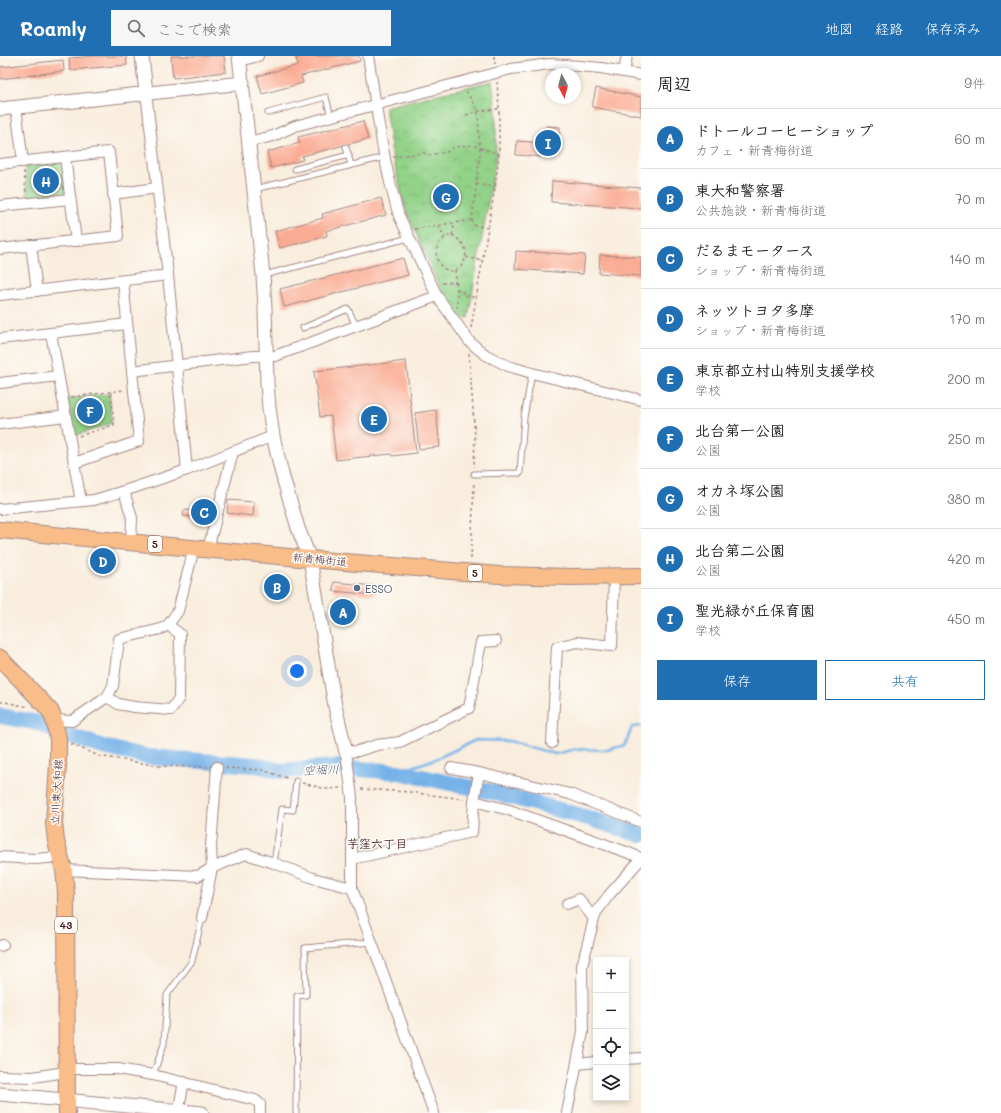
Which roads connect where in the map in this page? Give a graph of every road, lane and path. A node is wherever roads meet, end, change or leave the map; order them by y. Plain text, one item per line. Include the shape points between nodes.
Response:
1 (142, 56) edge
2 (258, 56) edge
3 (368, 56) edge
4 (626, 56) edge
5 (239, 59) edge
6 (624, 72) junction
7 (496, 73) junction
8 (641, 75) edge
9 (243, 83) junction
10 (464, 87) dead end
11 (146, 93) junction
12 (376, 104) junction
13 (16, 107) junction
14 (0, 109) edge
15 (499, 109) junction
16 (478, 111) junction
17 (268, 113) dead end
18 (466, 115) dead end
19 (331, 117) junction
20 (249, 142) junction
21 (346, 147) dead end
22 (479, 148) junction
23 (499, 154) junction
24 (349, 155) junction
25 (65, 157) junction
26 (389, 157) junction
27 (23, 162) junction
28 (0, 164) edge
29 (351, 165) junction
30 (295, 168) dead end
31 (476, 184) junction
32 (495, 187) junction
33 (157, 188) junction
34 (254, 190) junction
35 (113, 194) junction
36 (70, 199) junction
37 (26, 203) junction
38 (0, 206) edge
39 (472, 220) junction
40 (455, 223) junction
41 (438, 226) junction
42 (488, 228) junction
43 (412, 234) junction
44 (452, 235) junction
45 (445, 237) junction
46 (76, 241) junction
47 (31, 245) junction
48 (0, 249) edge
49 (466, 257) junction
50 (483, 261) junction
51 (455, 270) junction
52 (168, 275) junction
53 (262, 275) junction
54 (123, 281) junction
55 (456, 282) junction
56 (438, 284) dead end
57 (457, 289) junction
58 (37, 291) junction
59 (0, 295) edge
60 (437, 296) junction
61 (476, 298) junction
62 (457, 309) dead end
63 (127, 324) junction
64 (356, 326) junction
65 (303, 328) dead end
66 (51, 333) junction
67 (0, 339) edge
68 (469, 341) junction
69 (266, 356) junction
70 (177, 364) junction
71 (132, 371) junction
72 (532, 373) junction
73 (58, 376) junction
74 (0, 383) edge
75 (134, 389) junction
76 (111, 392) junction
77 (63, 398) junction
78 (641, 400) edge
79 (66, 416) junction
80 (0, 424) edge
81 (273, 436) junction
82 (70, 439) junction
83 (233, 452) junction
84 (74, 463) junction
85 (187, 470) junction
86 (474, 474) junction
87 (124, 491) junction
88 (81, 501) junction
89 (0, 509) edge
90 (0, 530) edge
91 (131, 542) junction
92 (201, 548) junction
93 (310, 559) junction
94 (471, 559) dead end
95 (641, 576) edge
96 (614, 577) junction
97 (168, 625) junction
98 (496, 641) dead end
99 (0, 658) edge
100 (107, 697) junction
101 (0, 702) edge
102 (53, 716) junction
103 (58, 738) junction
104 (552, 743) dead end
105 (346, 756) junction
106 (217, 767) junction
107 (451, 768) dead end
108 (479, 773) junction
109 (296, 781) junction
110 (351, 786) junction
111 (474, 801) junction
112 (641, 822) edge
113 (0, 857) edge
114 (352, 859) junction
115 (641, 859) edge
116 (274, 863) junction
117 (62, 864) junction
118 (212, 868) junction
119 (352, 888) junction
120 (567, 904) dead end
121 (202, 918) joint
122 (594, 919) junction
123 (372, 942) junction
124 (641, 1058) edge
125 (629, 1059) edge
126 (593, 1062) edge
127 (577, 1064) junction
128 (67, 1069) junction
129 (153, 1075) junction
130 (0, 1076) edge
131 (184, 1082) junction
132 (0, 1094) edge
133 (67, 1107) edge
134 (178, 1112) edge
135 (202, 1113) edge
136 (260, 1113) edge
137 (296, 1113) edge
138 (434, 1113) edge
139 (567, 1113) edge

1 - 11 street
2 - 5 street
3 - 12 street
4 - 6 street
5 - 9 street
6 - 7 street via 550,64
6 - 8 street
7 - 12 street
7 - 15 path
9 - 11 street
9 - 20 street
10 - 16 path
11 - 13 street
11 - 33 street
12 - 19 street
12 - 26 street
13 - 14 street
13 - 27 street
15 - 16 path
15 - 23 path
16 - 18 path
16 - 22 path
17 - 19 lane via 326,97
19 - 20 street
20 - 34 street
21 - 24 lane
22 - 23 path
22 - 26 path via 473,145 454,147 447,152 429,155 423,153
22 - 31 path
23 - 32 path
24 - 29 lane
24 - 30 lane
25 - 27 street
25 - 35 street via 109,152
25 - 36 street
26 - 29 lane
26 - 43 street via 395,203 399,216
27 - 28 street
27 - 37 path
29 - 34 lane
31 - 32 path
31 - 39 path
32 - 42 path
33 - 35 street
33 - 52 street
34 - 53 street
35 - 46 street via 118,236
36 - 37 street
36 - 46 street
37 - 38 street
39 - 40 path
39 - 42 path via 473,225
40 - 41 path
40 - 44 path
41 - 43 path
41 - 45 path
42 - 50 path
43 - 53 lane
43 - 60 street
44 - 45 path
44 - 49 path via 459,239
45 - 51 path via 439,242 436,258 446,270
46 - 47 street
47 - 48 street
47 - 58 street
49 - 50 path
49 - 51 path via 460,268
50 - 61 path
51 - 55 path
52 - 54 street
52 - 70 street
53 - 69 street
54 - 58 street
54 - 63 street
55 - 56 path
55 - 57 path
57 - 61 path via 463,291 464,295
57 - 62 path
58 - 59 street
60 - 64 street
60 - 68 street
61 - 68 path
63 - 66 street
63 - 71 street
64 - 65 lane via 348,309
64 - 69 street via 275,356
66 - 67 street
66 - 73 street
68 - 72 street via 486,355
68 - 86 path via 475,438
69 - 70 street
69 - 81 street
70 - 71 street
70 - 85 street
71 - 75 street
72 - 78 street
72 - 86 lane via 524,417 520,473
73 - 74 street
73 - 77 street
75 - 76 path
75 - 84 street via 139,441
76 - 77 path
76 - 82 path via 114,425
77 - 79 street
79 - 80 street
79 - 82 street
81 - 83 street
81 - 93 street via 298,528
82 - 84 street
83 - 85 street
83 - 92 street
84 - 88 street
85 - 87 street
86 - 94 path
87 - 88 street
87 - 91 street via 132,518
88 - 89 street
90 - 91 main road, 新青梅街道 / 5
91 - 92 main road, 新青梅街道 / 5
92 - 93 main road, 新青梅街道 / 5
92 - 97 street via 178,611
93 - 96 main road, 新青梅街道 / 5 via 499,575
93 - 105 street
95 - 96 main road, 新青梅街道 / 5
96 - 104 street via 612,646 577,642 557,648
97 - 100 street via 161,630 119,639 114,686
97 - 100 street via 180,634 179,698 172,710 134,708 118,704
98 - 105 street via 481,642 469,708 400,742 376,745
99 - 102 main road, 立川東大和線 / 43
100 - 102 street via 72,721
101 - 102 path
102 - 103 main road, 立川東大和線 / 43
103 - 106 path via 99,756 160,766
103 - 117 main road, 立川東大和線 / 43 via 54,823
105 - 110 street
106 - 109 path via 262,770
106 - 118 street via 211,846
107 - 108 street
108 - 111 street
108 - 112 street via 570,794
109 - 110 path via 327,789
109 - 116 lane via 293,810 282,809
110 - 111 path
110 - 114 street
111 - 114 street via 472,832
111 - 115 street via 510,810 629,852
113 - 117 street
114 - 119 street
115 - 122 street via 609,895
116 - 118 street via 246,854
116 - 119 street via 313,878
117 - 118 street via 198,876
117 - 128 main road, 立川東大和線 / 43 via 66,893
118 - 121 street
119 - 123 street
120 - 122 street via 579,899
121 - 129 lane via 192,961 168,995 164,1044
122 - 127 street via 582,966 583,1032
123 - 137 lane via 305,948 306,995 297,996
123 - 138 street
124 - 125 street
126 - 127 street
127 - 139 street
128 - 129 street via 118,1069
128 - 130 street via 59,1073 33,1077
128 - 133 main road, 立川東大和線 / 43
129 - 131 street
131 - 134 street
131 - 136 street via 255,1100 260,1104
132 - 133 street
133 - 134 street
134 - 135 street

